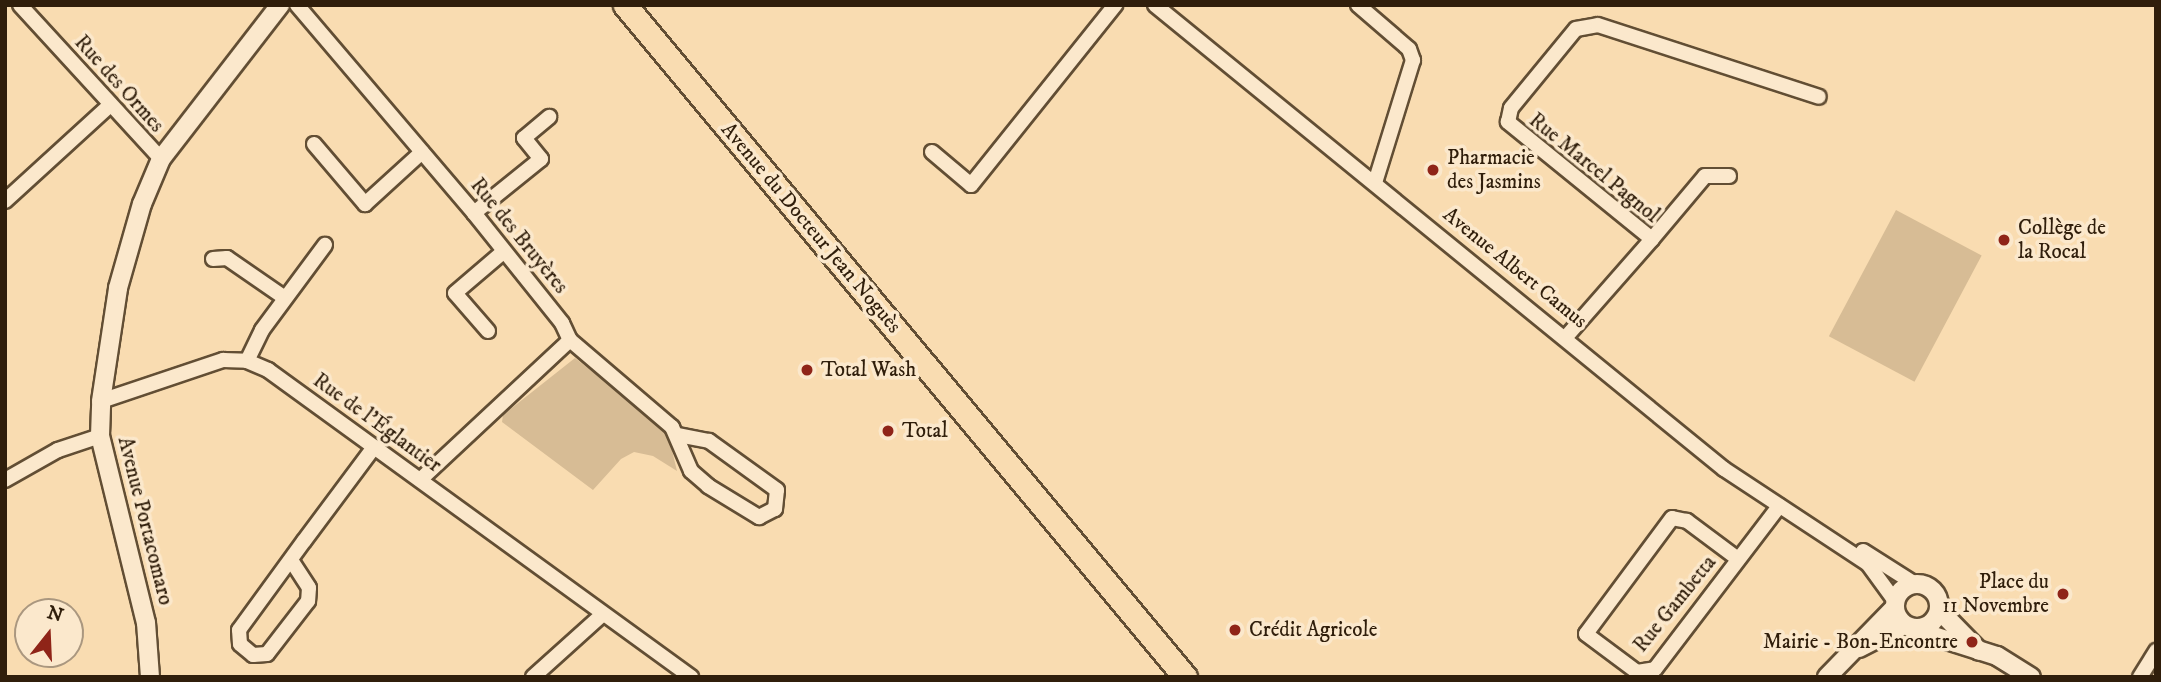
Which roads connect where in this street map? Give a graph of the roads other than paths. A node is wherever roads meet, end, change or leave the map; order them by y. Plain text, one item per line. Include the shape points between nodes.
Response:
1 (20, 5) edge
2 (280, 5) edge
3 (297, 5) edge
4 (625, 5) edge
5 (1115, 5) edge
6 (1155, 5) edge
7 (1357, 5) edge
8 (1819, 97) dead end
9 (110, 105) junction
10 (549, 117) dead end
11 (314, 144) dead end
12 (422, 152) junction
13 (932, 152) dead end
14 (161, 159) junction
15 (1729, 176) dead end
16 (1376, 183) junction
17 (5, 201) edge
18 (474, 213) junction
19 (1652, 239) junction
20 (325, 245) dead end
21 (503, 251) junction
22 (213, 259) dead end
23 (285, 298) junction
24 (488, 331) dead end
25 (1566, 337) junction
26 (570, 340) junction
27 (247, 361) junction
28 (100, 401) junction
29 (679, 435) junction
30 (100, 436) junction
31 (374, 446) junction
32 (5, 480) edge
33 (420, 480) junction
34 (1779, 506) junction
35 (1820, 530) junction
36 (1738, 559) junction
37 (291, 560) junction
38 (1916, 584) junction
39 (1894, 604) junction
40 (1939, 610) junction
41 (603, 614) junction
42 (1908, 627) junction
43 (1853, 651) junction
44 (1979, 651) junction
45 (2156, 651) edge
46 (150, 677) edge
47 (533, 677) edge
48 (691, 677) edge
49 (1185, 677) edge
50 (1827, 677) edge
51 (2031, 677) edge
52 (2140, 677) edge

1 - 9 street, Rue des Ormes
2 - 14 street, Avenue Portacomaro
3 - 12 street, Rue des Bruyères
4 - 49 main road, Avenue du Docteur Jean Noguès
5 - 13 street via 971,185
6 - 16 street, Avenue Albert Camus
7 - 16 street via 1409,50 1413,60
8 - 19 street, Rue Marcel Pagnol via 1598,25 1576,29 1511,108 1508,122 1513,131
9 - 14 street, Rue des Ormes
9 - 17 street
10 - 18 street via 524,138 541,159
11 - 12 street via 365,204
12 - 18 street, Rue des Bruyères
14 - 28 street, Avenue Portacomaro via 142,204 118,288
15 - 19 street via 1705,176
16 - 25 street, Avenue Albert Camus
18 - 21 street, Rue des Bruyères
19 - 25 street, Rue Marcel Pagnol
20 - 23 street
21 - 24 street via 455,293
21 - 26 street, Rue des Bruyères via 562,323
22 - 23 street via 227,258
23 - 27 street
25 - 34 street, Avenue Albert Camus via 1714,461
26 - 29 street, Rue des Bruyères
26 - 33 street
27 - 28 street via 223,360
27 - 31 street, Rue de l'Églantier via 268,370
28 - 30 street, Avenue Portacomaro
29 - 29 street via 691,471 708,486 759,517 775,509 777,490 709,441
30 - 32 street via 58,450
30 - 46 street, Avenue Portacomaro via 146,623
31 - 33 street, Rue de l'Églantier
31 - 37 street
33 - 41 street, Rue de l'Églantier
34 - 35 street, Avenue Albert Camus
34 - 36 street, Rue Gambetta
35 - 38 street, Avenue Albert Camus
35 - 39 street, Avenue Albert Camus via 1868,564
36 - 36 street, Rue Gambetta via 1687,521 1671,518 1586,634 1637,672 1656,669
37 - 37 street via 239,630 240,644 253,655 267,654 308,601 309,588
38 - 39 street via 1902,589
38 - 40 street via 1934,592
39 - 42 street
39 - 43 street
40 - 42 street via 1929,625
40 - 44 street
41 - 47 street
41 - 48 street, Rue de l'Églantier
42 - 43 street
42 - 44 street
43 - 50 street
44 - 51 street
45 - 52 street

